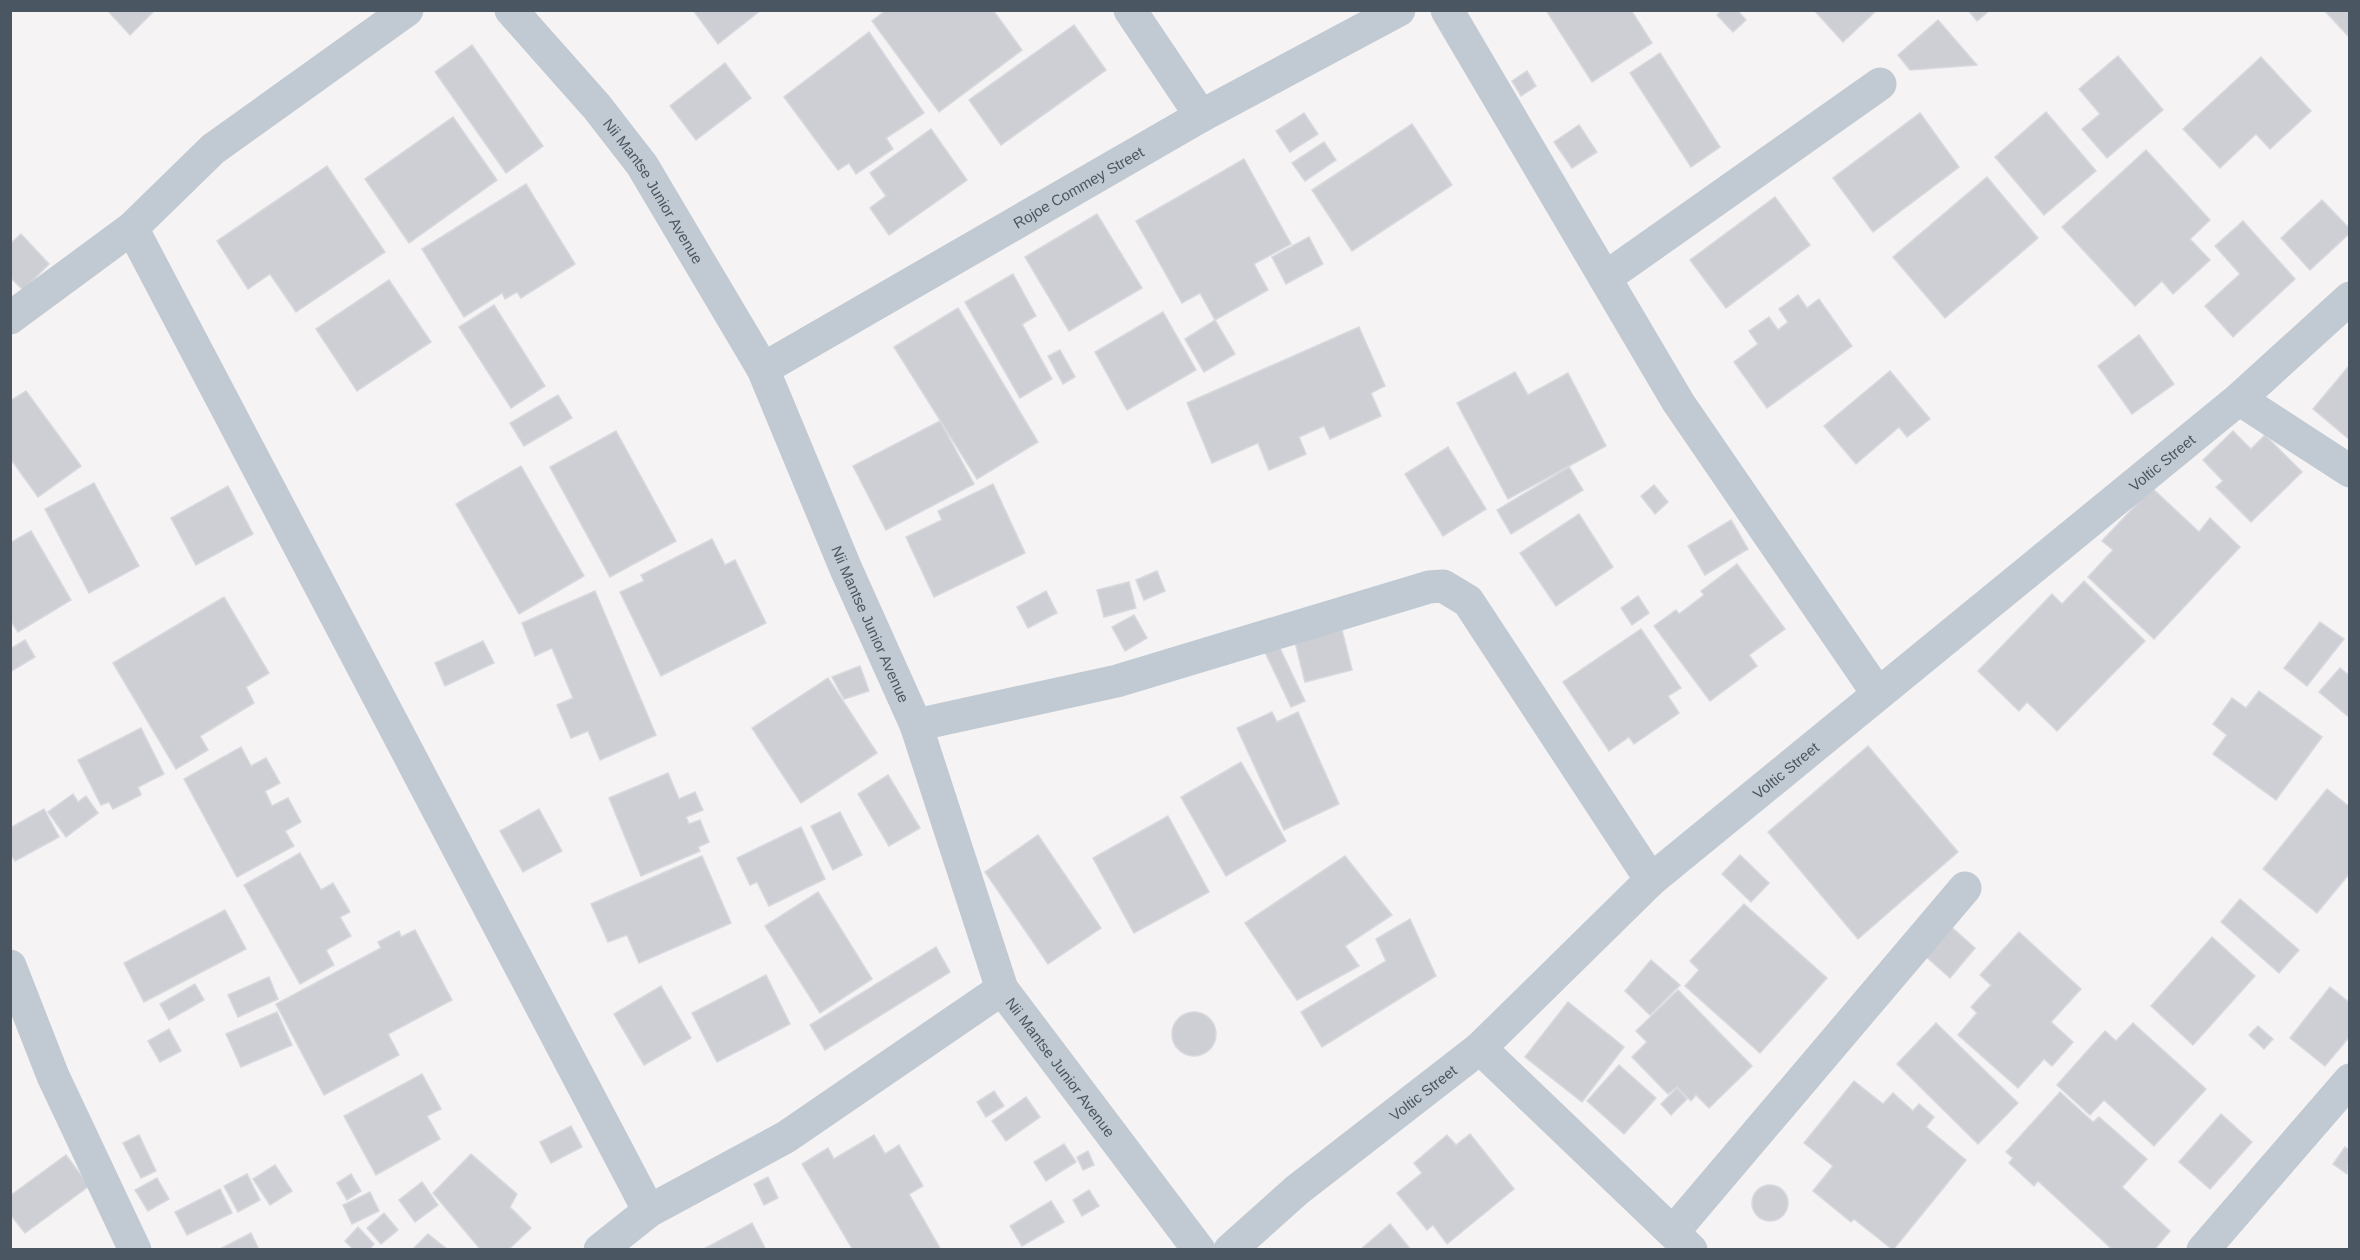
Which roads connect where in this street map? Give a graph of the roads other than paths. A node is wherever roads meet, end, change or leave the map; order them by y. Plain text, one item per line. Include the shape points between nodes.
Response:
1 (407, 10) edge
2 (511, 10) edge
3 (1130, 10) edge
4 (1399, 10) edge
5 (1447, 10) edge
6 (1880, 84) dead end
7 (1201, 116) junction
8 (132, 228) junction
9 (1605, 278) junction
10 (2349, 298) edge
11 (10, 318) edge
12 (763, 369) junction
13 (2239, 399) junction
14 (2349, 471) edge
15 (1878, 694) junction
16 (916, 725) junction
17 (1651, 880) junction
18 (1965, 888) dead end
19 (10, 966) edge
20 (1002, 989) junction
21 (1480, 1048) junction
22 (2349, 1080) edge
23 (649, 1211) junction
24 (1683, 1240) edge
25 (135, 1250) edge
26 (600, 1250) edge
27 (1199, 1250) edge
28 (1230, 1250) edge
29 (2204, 1250) edge

1 - 8 street via 213,150
2 - 12 street, Nii Mantse Junior Avenue via 597,107 642,165
3 - 7 street
4 - 7 street, Rojoe Commey Street
5 - 9 street
6 - 9 street
7 - 12 street, Rojoe Commey Street
8 - 11 street
8 - 23 street
9 - 15 street via 1678,402
10 - 13 street, Voltic Street
12 - 16 street, Nii Mantse Junior Avenue
13 - 14 street
13 - 15 street, Voltic Street
15 - 17 street, Voltic Street
16 - 17 street via 1117,681 1443,586 1468,601
16 - 20 street, Nii Mantse Junior Avenue
17 - 21 street, Voltic Street
18 - 24 street
19 - 25 street via 53,1076
20 - 23 street via 786,1137
20 - 27 street, Nii Mantse Junior Avenue
21 - 24 street
21 - 28 street, Voltic Street via 1297,1190
22 - 29 street
23 - 26 street

